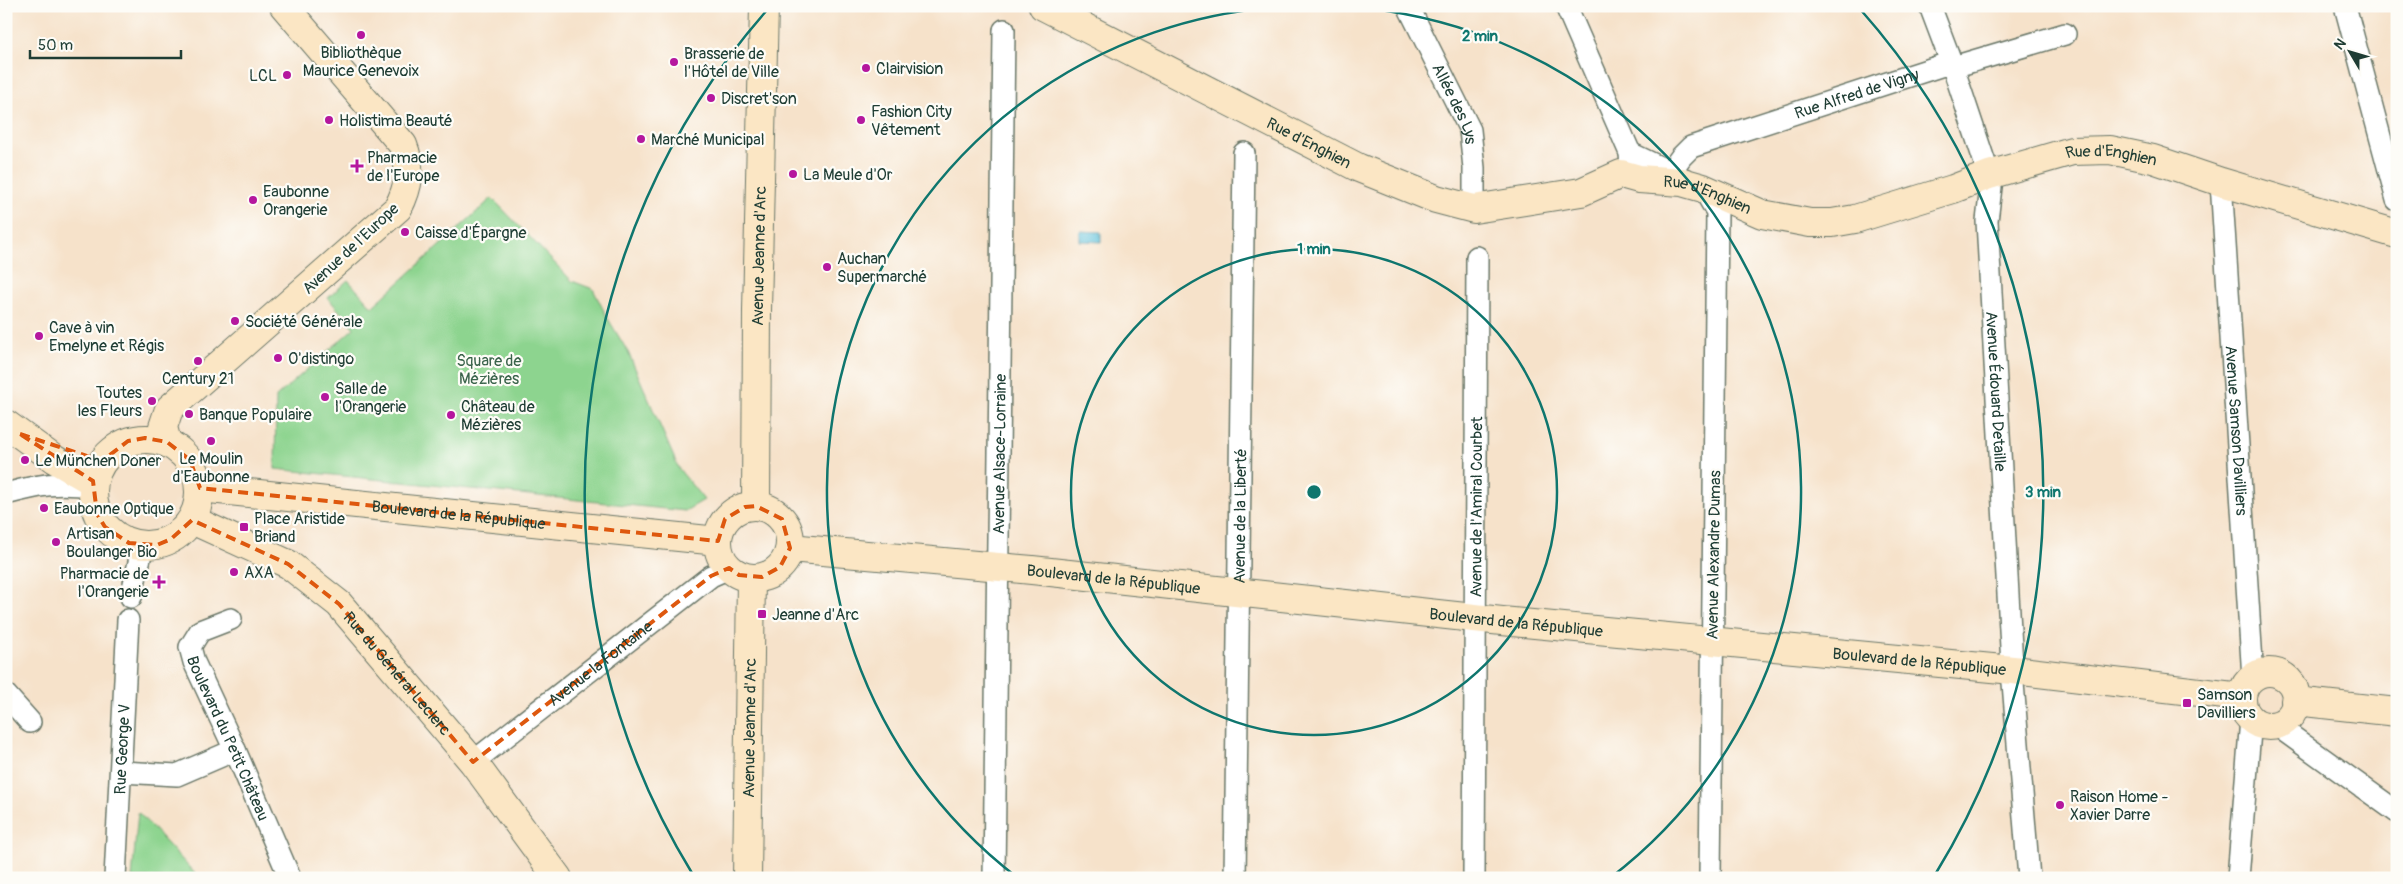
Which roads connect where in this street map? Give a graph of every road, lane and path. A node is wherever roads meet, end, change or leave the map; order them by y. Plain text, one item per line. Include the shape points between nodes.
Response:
1 (284, 6) edge
2 (764, 6) edge
3 (1043, 6) edge
4 (1408, 6) edge
5 (1566, 6) edge
6 (1930, 6) edge
7 (2345, 6) edge
8 (1004, 30) dead end
9 (2065, 34) dead end
10 (1953, 67) junction
11 (1244, 153) dead end
12 (1630, 153) junction
13 (1989, 175) junction
14 (1658, 177) junction
15 (2221, 182) junction
16 (1704, 188) junction
17 (2397, 200) edge
18 (1474, 209) junction
19 (1762, 214) junction
20 (1716, 233) junction
21 (2397, 234) edge
22 (1477, 257) dead end
23 (13, 429) edge
24 (167, 442) junction
25 (96, 476) junction
26 (200, 488) junction
27 (6, 494) edge
28 (756, 506) junction
29 (192, 520) junction
30 (718, 540) junction
31 (143, 545) junction
32 (790, 548) junction
33 (999, 567) junction
34 (740, 573) junction
35 (1237, 591) junction
36 (131, 597) dead end
37 (231, 618) dead end
38 (1476, 618) junction
39 (128, 620) dead end
40 (1712, 640) junction
41 (2012, 670) junction
42 (6, 695) edge
43 (2295, 702) junction
44 (2256, 704) junction
45 (2397, 712) edge
46 (30, 722) dead end
47 (235, 750) junction
48 (473, 762) junction
49 (121, 772) junction
50 (2397, 812) edge
51 (114, 878) edge
52 (290, 878) edge
53 (558, 878) edge
54 (747, 878) edge
55 (994, 878) edge
56 (1235, 878) edge
57 (1474, 878) edge
58 (1710, 878) edge
59 (2029, 878) edge
60 (2238, 878) edge

1 - 24 street, Avenue de l'Europe via 403,145 410,168 405,196 398,208 169,409 163,427
2 - 28 street, Avenue Jeanne d'Arc
3 - 18 street, Rue d'Enghien via 1359,168 1436,199
4 - 18 street, Allée des Lys via 1470,130
5 - 12 street
6 - 10 street, Avenue Édouard Detaille
7 - 17 street
8 - 33 street, Avenue Alsace-Lorraine
9 - 10 street, Rue Alfred de Vigny
10 - 13 street, Avenue Édouard Detaille
10 - 14 street, Rue Alfred de Vigny via 1943,65 1691,147
11 - 35 street, Avenue de la Liberté
12 - 14 street
12 - 14 street via 1629,164
13 - 15 street, Rue d'Enghien via 2072,150 2110,150 2153,159
13 - 19 street, Rue d'Enghien via 1855,219 1832,223 1810,223
13 - 41 street, Avenue Édouard Detaille via 1991,187 1987,221
14 - 16 street, Rue d'Enghien
14 - 18 street, Rue d'Enghien via 1621,174 1581,192
15 - 21 street, Rue d'Enghien
15 - 44 street, Avenue Samson Davilliers
16 - 19 street, Rue d'Enghien
16 - 20 street, Avenue Alexandre Dumas via 1717,212
19 - 20 street via 1729,216
20 - 40 street, Avenue Alexandre Dumas
22 - 38 street, Avenue de l'Amiral Courbet
23 - 25 street
24 - 25 street via 145,438 128,441 114,449
24 - 26 street via 190,460
25 - 27 street via 37,485
25 - 31 street via 93,500 105,527 129,543
26 - 29 street
26 - 30 street, Boulevard de la République
28 - 30 street via 734,511 723,524
28 - 32 street via 775,512 782,519 789,533
29 - 31 street via 171,540
29 - 48 street, Rue du Général Leclerc via 288,564 339,604
30 - 34 street via 719,551
31 - 36 street
32 - 33 street, Boulevard de la République
32 - 34 street via 780,567 767,575
33 - 35 street, Boulevard de la République
33 - 55 street, Avenue Alsace-Lorraine
34 - 48 street, Avenue la Fontaine via 711,576
34 - 54 street, Avenue Jeanne d'Arc
35 - 38 street, Boulevard de la République
35 - 56 street, Avenue de la Liberté
37 - 47 street, Boulevard du Petit Château via 200,630 190,647
38 - 40 street, Boulevard de la République
38 - 57 street, Avenue de l'Amiral Courbet
39 - 49 street, Rue George V
40 - 41 street, Boulevard de la République
40 - 58 street, Avenue Alexandre Dumas
41 - 44 street, Boulevard de la République
41 - 59 street, Avenue Édouard Detaille
42 - 46 street
43 - 44 street via 2289,716
43 - 44 street, Boulevard de la République via 2286,678 2269,672
43 - 45 street
44 - 50 street
44 - 60 street, Avenue Samson Davilliers
47 - 49 street via 177,775
47 - 52 street, Boulevard du Petit Château
48 - 53 street, Rue du Général Leclerc
49 - 51 street, Rue George V

